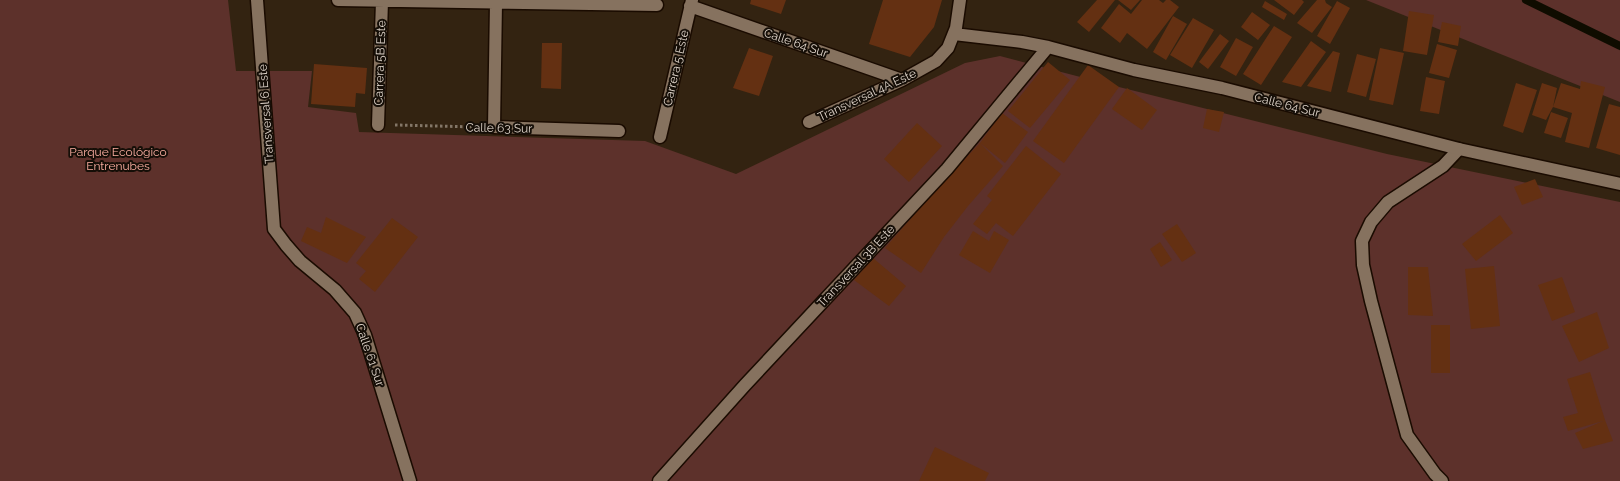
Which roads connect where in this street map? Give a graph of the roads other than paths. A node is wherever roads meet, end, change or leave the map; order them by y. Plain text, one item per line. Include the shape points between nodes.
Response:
1 (257, 0) edge
2 (338, 0) edge
3 (960, 0) edge
4 (382, 1) edge
5 (496, 3) junction
6 (691, 3) edge
7 (657, 6) dead end
8 (954, 34) junction
9 (1048, 47) junction
10 (902, 80) junction
11 (808, 122) dead end
12 (378, 125) road end
13 (619, 131) dead end
14 (660, 137) dead end
15 (1459, 149) junction
16 (1620, 184) edge
17 (274, 229) joint
18 (410, 481) edge
19 (659, 481) edge
20 (1442, 481) edge

1 - 17 street, Transversal 6 Este
2 - 4 street
3 - 8 street
4 - 5 street
4 - 12 street, Carrera 5B Este
5 - 7 street
5 - 13 street, Calle 63 Sur via 494,128
6 - 10 street, Calle 64 Sur
6 - 14 street, Carrera 5 Este
8 - 9 street, Calle 64 Sur
8 - 10 street, Transversal 4A Este via 948,48 936,60
9 - 15 street, Calle 64 Sur
9 - 19 street, Transversal 3B Este via 947,169
10 - 11 street, Transversal 4A Este
15 - 16 street, Calle 64 Sur
15 - 20 street via 1443,166 1388,202 1371,222 1362,241 1365,274 1403,424 1407,435
17 - 18 street, Calle 61 Sur via 300,261 335,290 355,313 365,335

